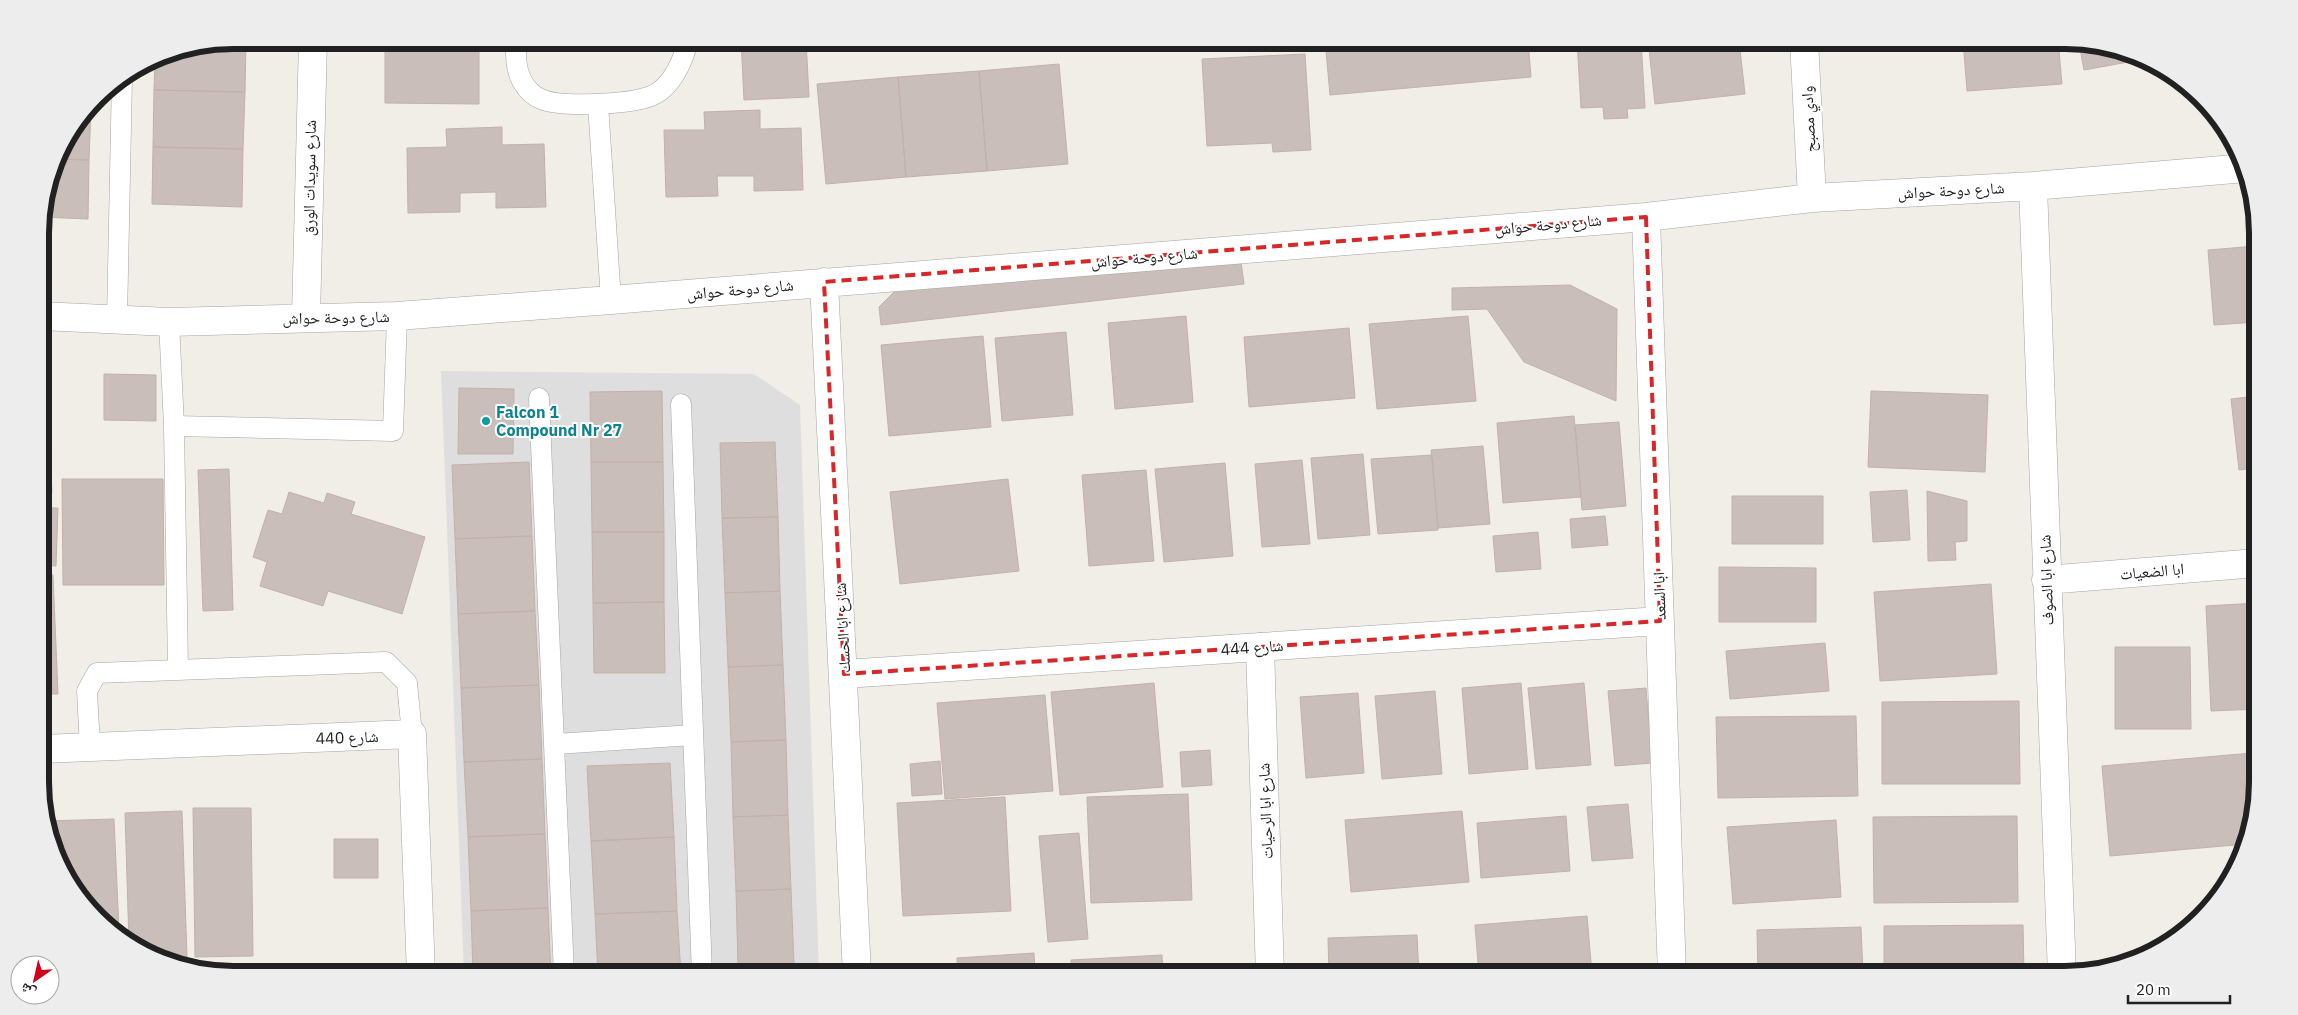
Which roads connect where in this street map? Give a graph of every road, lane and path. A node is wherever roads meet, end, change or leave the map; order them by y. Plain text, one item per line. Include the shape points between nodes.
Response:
1 (313, 49) edge
2 (516, 49) edge
3 (686, 49) edge
4 (1804, 49) edge
5 (122, 86) edge
6 (598, 104) junction
7 (2238, 169) edge
8 (2033, 186) junction
9 (1812, 198) junction
10 (1646, 216) junction
11 (824, 282) junction
12 (611, 300) junction
13 (49, 316) edge
14 (398, 316) junction
15 (306, 317) junction
16 (117, 319) junction
17 (169, 322) junction
18 (539, 398) dead end
19 (681, 404) dead end
20 (174, 426) junction
21 (2249, 564) edge
22 (2046, 580) junction
23 (1660, 621) junction
24 (1260, 647) junction
25 (178, 670) junction
26 (844, 674) junction
27 (412, 734) junction
28 (693, 735) junction
29 (556, 744) junction
30 (90, 747) junction
31 (49, 749) edge
32 (421, 966) edge
33 (564, 966) edge
34 (702, 966) edge
35 (857, 966) edge
36 (1270, 966) edge
37 (1672, 966) edge
38 (2062, 966) edge

1 - 15 street, شارع سويدات الورق
2 - 6 lane via 517,71 530,92 553,102
3 - 6 lane via 672,79 652,96
4 - 9 street, وادي مصبح
5 - 16 lane
6 - 12 lane
7 - 8 street, شارع دوحة حواش
8 - 9 street, شارع دوحة حواش
8 - 22 street, شارع ابا الصوف
9 - 10 street, شارع دوحة حواش
10 - 11 street, شارع دوحة حواش
10 - 23 street, ابا السعد
11 - 12 street, شارع دوحة حواش
11 - 26 street, شارع ابا الحسك
12 - 14 street, شارع دوحة حواش
13 - 16 street, شارع دوحة حواش
14 - 15 street, شارع دوحة حواش
14 - 20 lane via 393,431
15 - 17 street, شارع دوحة حواش
16 - 17 street, شارع دوحة حواش
17 - 20 lane
18 - 29 lane
19 - 28 lane
20 - 25 lane
21 - 22 street, ابا الضعيات
22 - 38 street, شارع ابا الصوف
23 - 24 street, شارع 444
23 - 37 street, ابا السعد
24 - 26 street, شارع 444
24 - 36 street, شارع ابا الرحيات
25 - 27 lane via 386,662 407,684
25 - 30 lane via 97,673 87,691
26 - 35 street, شارع ابا الحسك
27 - 30 street, شارع 440
27 - 32 street
28 - 29 lane
28 - 34 lane
29 - 33 lane
30 - 31 street, شارع 440

